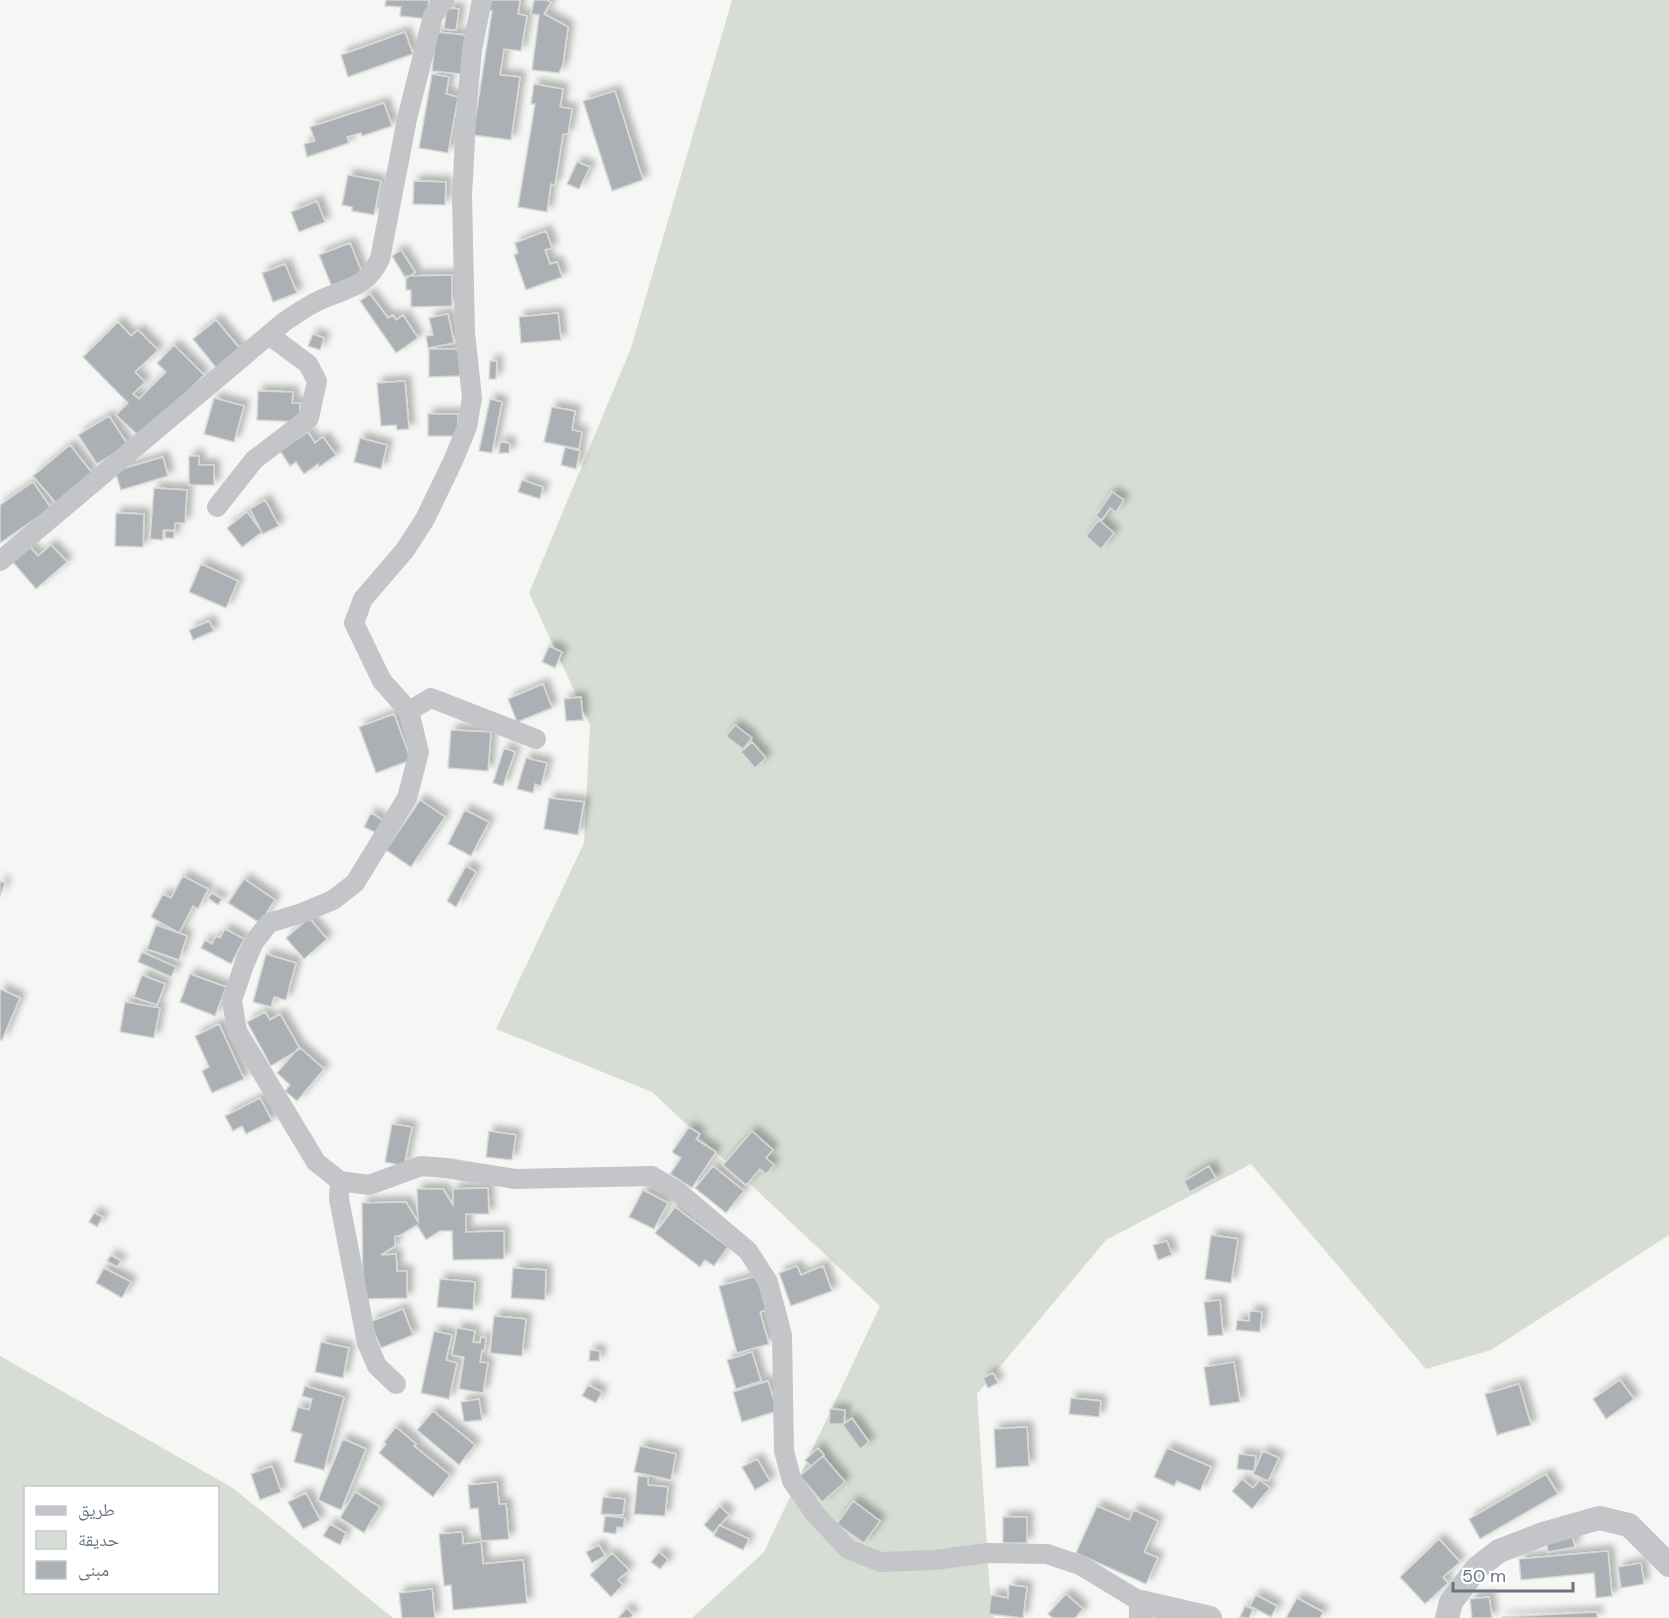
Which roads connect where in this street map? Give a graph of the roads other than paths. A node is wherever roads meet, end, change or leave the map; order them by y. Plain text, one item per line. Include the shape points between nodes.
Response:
1 (444, 0) edge
2 (482, 0) edge
3 (269, 334) junction
4 (217, 507) dead end
5 (0, 561) edge
6 (409, 711) junction
7 (536, 739) dead end
8 (340, 1181) junction
9 (396, 1384) dead end
10 (1669, 1565) edge
11 (1141, 1610) edge
12 (1210, 1618) edge
13 (1447, 1618) edge

1 - 3 street via 433,16 407,119 380,259 366,280 301,310
2 - 6 street via 472,50 462,196 465,333 472,398 467,427 425,519 405,550 363,599 354,623 382,681
3 - 4 street via 308,364 317,381 309,418 254,460
3 - 5 street
6 - 7 street via 431,698
6 - 8 street via 419,752 407,798 355,883 333,900 269,923 255,942 232,1000 237,1031 316,1162
8 - 9 street via 339,1198 367,1343 377,1366
8 - 11 street via 369,1185 421,1166 515,1179 652,1176 677,1191 748,1251 768,1282 782,1335 784,1451 792,1481 816,1515 848,1549 880,1562 987,1553 1047,1554 1080,1565
10 - 13 street via 1629,1525 1599,1518 1498,1551 1477,1569 1451,1602
11 - 12 street

